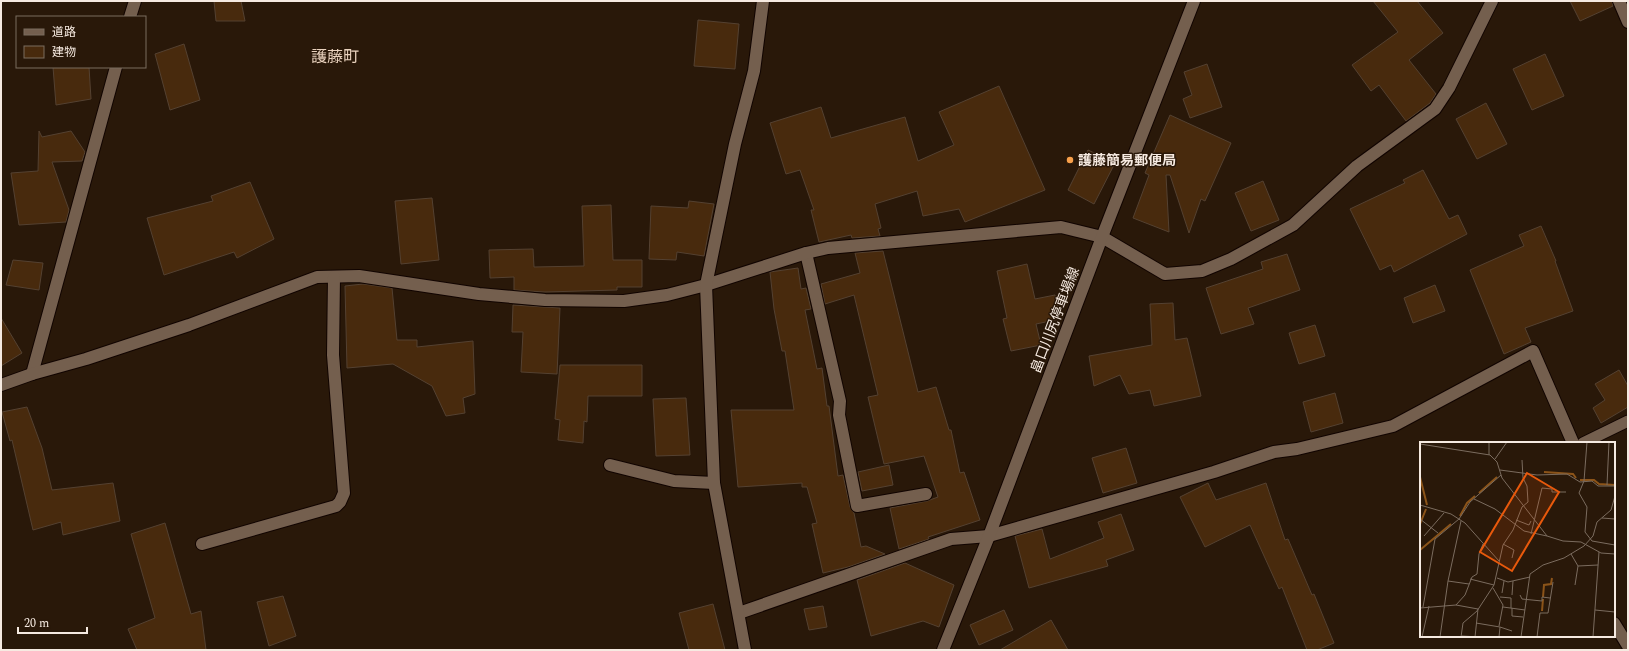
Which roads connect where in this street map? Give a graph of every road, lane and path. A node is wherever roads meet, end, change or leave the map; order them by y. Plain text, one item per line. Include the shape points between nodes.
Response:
1 (135, 1) edge
2 (763, 1) edge
3 (1194, 1) edge
4 (1492, 1) edge
5 (1620, 1) edge
6 (130, 16) edge
7 (1628, 22) edge
8 (116, 68) edge
9 (1102, 237) junction
10 (806, 253) junction
11 (334, 276) junction
12 (706, 285) junction
13 (32, 374) junction
14 (1, 385) edge
15 (1628, 421) edge
16 (1573, 442) edge
17 (1585, 442) edge
18 (610, 465) dead end
19 (714, 483) junction
20 (926, 494) dead end
21 (989, 536) junction
22 (202, 544) dead end
23 (739, 613) junction
24 (1615, 625) edge
25 (1628, 646) edge
26 (745, 650) edge
27 (943, 650) edge

1 - 6 street
2 - 12 street via 754,72 735,144
3 - 9 street, 畠口川尻停車場線
4 - 9 street via 1449,88 1435,109 1357,166 1293,225 1231,259 1202,271 1165,274
5 - 7 street
8 - 13 street
9 - 10 street via 1062,227 828,248
9 - 21 street, 畠口川尻停車場線
10 - 12 street
10 - 20 street via 840,401 839,415 857,506
11 - 12 street via 359,276 479,294 553,300 624,301 667,295
11 - 13 street via 317,277 189,325
11 - 22 street via 333,355 344,493 340,502 336,506
12 - 19 street
13 - 14 street
15 - 17 lane
16 - 21 street via 1533,351 1393,426 1274,452 1214,472
18 - 19 street via 674,481
19 - 23 street
21 - 23 street via 951,539
21 - 27 street, 畠口川尻停車場線
23 - 26 street
24 - 25 street

